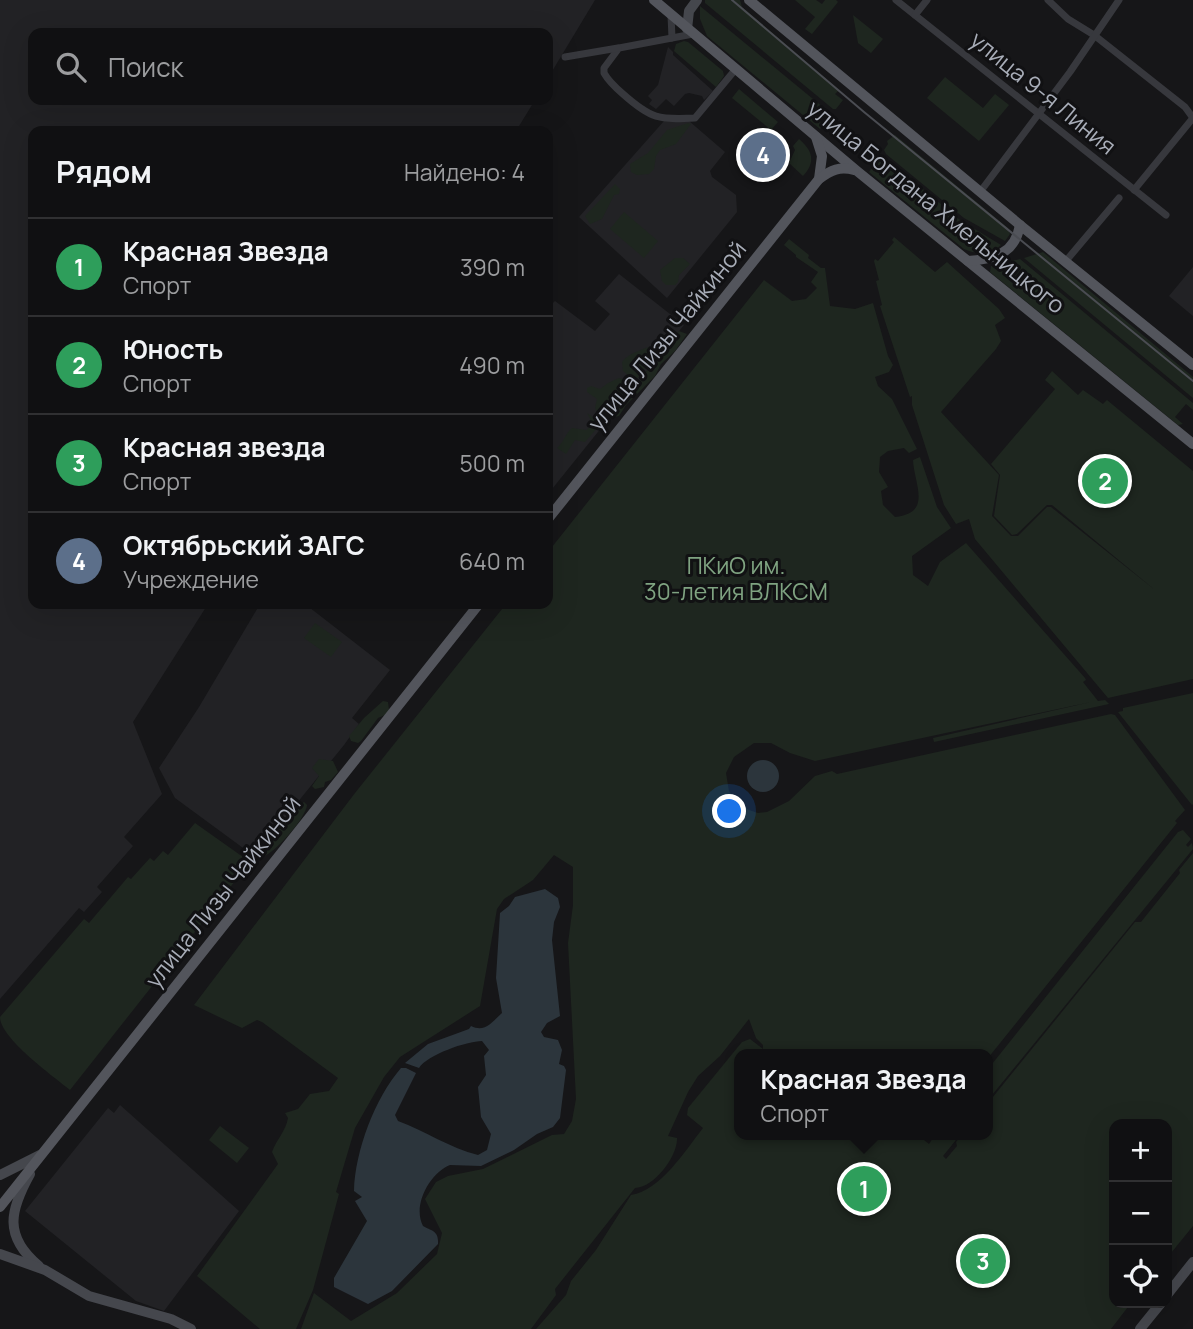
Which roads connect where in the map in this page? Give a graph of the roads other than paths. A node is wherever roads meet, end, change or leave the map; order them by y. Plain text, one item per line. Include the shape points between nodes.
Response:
1 (654, 0) edge
2 (697, 0) edge
3 (749, 0) edge
4 (896, 0) edge
5 (927, 0) edge
6 (1048, 0) edge
7 (1119, 0) edge
8 (671, 15) junction
9 (915, 15) junction
10 (690, 32) junction
11 (1094, 35) junction
12 (672, 38) junction
13 (619, 48) junction
14 (565, 57) dead end
15 (736, 70) junction
16 (1038, 114) junction
17 (1193, 118) edge
18 (816, 136) junction
19 (857, 171) junction
20 (819, 179) junction
21 (1134, 190) junction
22 (980, 192) junction
23 (1119, 198) dead end
24 (1166, 215) dead end
25 (1020, 225) junction
26 (968, 261) junction
27 (1065, 262) junction
28 (1193, 365) edge
29 (1193, 444) edge
30 (553, 513) edge
31 (475, 609) edge
32 (41, 1155) junction
33 (0, 1175) edge
34 (0, 1207) edge
35 (0, 1254) edge
36 (1193, 1262) edge
37 (45, 1270) junction
38 (1172, 1289) edge
39 (1156, 1308) edge
40 (191, 1329) edge
41 (1140, 1329) edge

1 - 8 main road, улица Богдана Хмельницкого
2 - 10 main road via 690,11
3 - 22 main road, улица Богдана Хмельницкого
4 - 9 street, улица 9-я Линия
5 - 9 street
6 - 11 street
7 - 11 street
8 - 10 main road, улица Богдана Хмельницкого
8 - 12 street
9 - 16 street, улица 9-я Линия
10 - 12 street
10 - 15 main road, улица Богдана Хмельницкого
11 - 16 street
11 - 17 street
12 - 13 street
13 - 14 street
13 - 15 street via 604,68 607,79 646,114 660,118 695,118
15 - 18 main road, улица Богдана Хмельницкого
16 - 21 street, улица 9-я Линия
16 - 22 street
17 - 21 street
18 - 19 main road, улица Богдана Хмельницкого
18 - 20 main road via 822,156
19 - 20 main road via 839,168
19 - 26 main road, улица Богдана Хмельницкого
20 - 30 main road, улица Лизы Чайкиной
21 - 24 street, улица 9-я Линия
22 - 25 main road, улица Богдана Хмельницкого
23 - 27 street
25 - 26 main road via 1013,244 1002,255
25 - 27 main road, улица Богдана Хмельницкого
26 - 29 main road, улица Богдана Хмельницкого
27 - 28 main road, улица Богдана Хмельницкого
31 - 32 main road, улица Лизы Чайкиной
32 - 33 main road
32 - 34 main road, улица Лизы Чайкиной
32 - 37 main road via 18,1197 12,1225 23,1249
35 - 37 main road
36 - 38 main road
37 - 40 main road via 89,1296
39 - 41 main road

